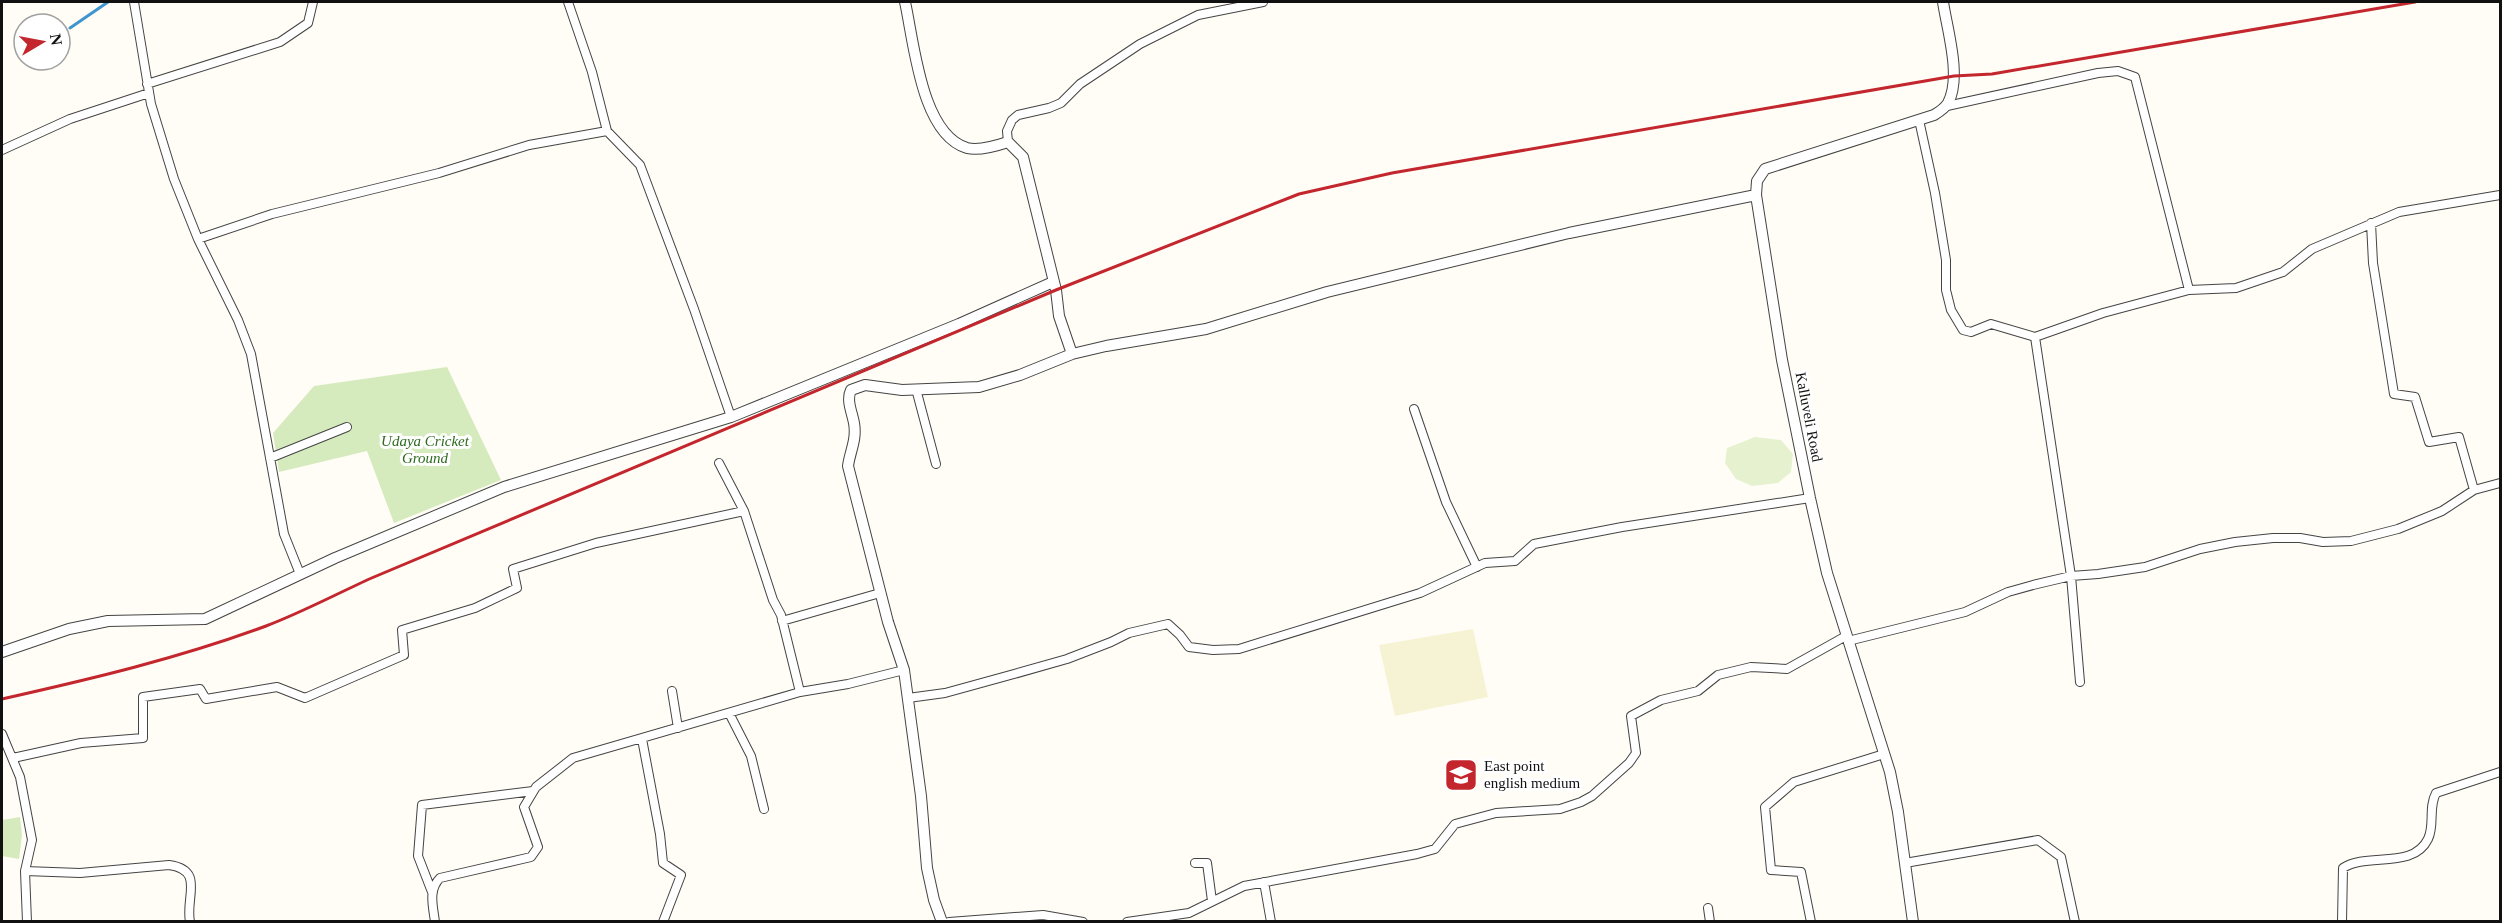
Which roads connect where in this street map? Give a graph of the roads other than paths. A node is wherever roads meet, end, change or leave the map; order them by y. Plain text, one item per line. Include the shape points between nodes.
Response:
1 (134, 2) edge
2 (314, 2) edge
3 (568, 2) edge
4 (905, 2) edge
5 (1263, 2) edge
6 (1943, 2) edge
7 (148, 89) junction
8 (1947, 106) junction
9 (1918, 120) junction
10 (607, 131) junction
11 (1008, 142) junction
12 (2, 150) edge
13 (1756, 195) junction
14 (2500, 195) edge
15 (2371, 224) junction
16 (198, 239) junction
17 (1053, 282) junction
18 (2189, 290) junction
19 (2035, 337) junction
20 (1072, 354) junction
21 (916, 389) junction
22 (1414, 409) dead end
23 (731, 417) junction
24 (346, 427) dead end
25 (270, 458) junction
26 (719, 464) dead end
27 (936, 464) dead end
28 (2500, 483) edge
29 (2474, 490) junction
30 (1810, 498) junction
31 (744, 511) junction
32 (1477, 567) junction
33 (300, 574) junction
34 (2071, 576) junction
35 (880, 593) junction
36 (782, 621) junction
37 (1847, 639) junction
38 (2, 652) edge
39 (904, 670) junction
40 (2080, 682) dead end
41 (672, 691) dead end
42 (800, 692) junction
43 (908, 698) junction
44 (729, 713) junction
45 (678, 728) junction
46 (2, 734) edge
47 (642, 739) junction
48 (1884, 754) junction
49 (13, 758) junction
50 (2500, 772) edge
51 (533, 791) junction
52 (764, 809) dead end
53 (1195, 863) dead end
54 (1905, 863) junction
55 (25, 871) junction
56 (1264, 882) junction
57 (432, 892) junction
58 (1212, 901) junction
59 (1708, 908) dead end
60 (27, 921) edge
61 (190, 921) edge
62 (435, 921) edge
63 (663, 921) edge
64 (942, 921) edge
65 (949, 921) edge
66 (1083, 921) edge
67 (1127, 921) edge
68 (1271, 921) edge
69 (1710, 921) edge
70 (1811, 921) edge
71 (1913, 921) edge
72 (2075, 921) edge
73 (2342, 921) edge

1 - 7 street
2 - 7 street via 308,23 280,42
3 - 10 street
4 - 11 street via 925,94 932,115 946,135 970,149
5 - 11 street via 1198,15 1140,44 1080,84 1060,103 1012,120
6 - 8 street via 1954,76
7 - 12 street
7 - 16 street via 174,179
8 - 9 street via 1934,116
8 - 18 street via 2098,73 2118,71 2135,77
9 - 13 street via 1765,169 1757,180
9 - 19 street via 1935,193 1946,260 1946,290 1952,310 1963,330 1971,332 1991,324
10 - 16 street via 529,146 439,173 272,214
10 - 23 street via 640,165
11 - 17 street via 1023,157
13 - 20 street via 1569,233 1338,289 1206,329
13 - 30 street, Kalluveli Road via 1782,360
14 - 15 street via 2398,213
15 - 18 street via 2312,249 2283,272 2236,288
15 - 29 street via 2373,263 2394,394 2415,397 2429,442 2459,437
16 - 25 street via 251,354
17 - 20 street
17 - 23 street
18 - 19 street
19 - 34 street
20 - 21 street via 979,387
21 - 27 street
21 - 35 street via 865,385 850,390 848,396 855,433 848,466
22 - 32 street via 1446,502
23 - 33 street via 504,487
24 - 25 street
25 - 33 street via 284,534
26 - 31 street
28 - 29 street
29 - 34 street via 2442,511 2351,542 2300,538 2235,542 2145,567
30 - 32 street via 1553,540 1534,544 1515,561
30 - 37 street, Kalluveli Road
31 - 36 street
31 - 49 street via 596,543 513,569 517,588 475,608 402,630 404,655 305,698 277,687 206,699 200,690 143,697 144,738 81,743
32 - 43 street via 1420,593 1239,649 1189,647 1168,624 1129,633 1035,668 945,693
33 - 38 street via 205,619 108,621 69,629
34 - 37 street via 2008,592 1965,612
34 - 40 street
35 - 36 street
35 - 39 street
36 - 42 street
37 - 48 street, Kalluveli Road
37 - 56 street via 1787,669 1751,668 1718,675 1698,691 1661,700 1631,716 1636,753 1581,802 1560,809 1496,813 1455,824 1435,849 1417,854
39 - 42 street
39 - 43 street
41 - 45 street
42 - 44 street
43 - 64 street via 927,868
44 - 45 street
44 - 52 street via 751,756
45 - 47 street
46 - 49 street
47 - 51 street via 573,758
47 - 63 street via 663,863 681,874
48 - 54 street, Kalluveli Road
48 - 70 street via 1794,782 1764,807 1772,870 1801,872
49 - 55 street via 32,840
50 - 73 street via 2436,793 2431,802 2430,837 2422,848 2410,855 2352,862 2343,868
51 - 57 street via 524,807 538,847 531,857 440,878
51 - 57 street via 422,805 418,856
53 - 58 street via 1208,863
54 - 71 street, Kalluveli Road
54 - 72 street via 2038,840 2061,857
55 - 60 street
55 - 61 street via 80,873 180,867 190,874
56 - 58 street via 1244,886
56 - 68 street
57 - 62 street
58 - 67 street via 1189,913
59 - 69 street
65 - 66 street via 1043,915

